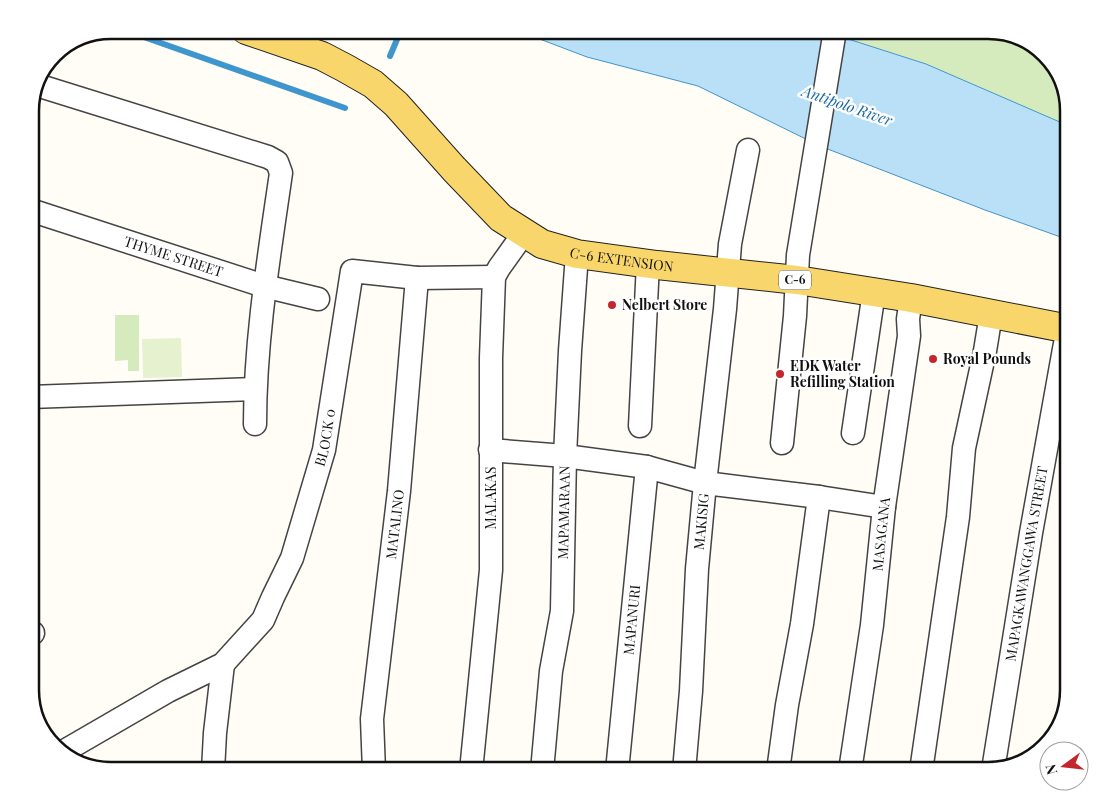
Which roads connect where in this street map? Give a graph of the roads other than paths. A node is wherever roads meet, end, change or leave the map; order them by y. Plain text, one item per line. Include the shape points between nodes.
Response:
1 (272, 39) edge
2 (833, 39) edge
3 (43, 87) edge
4 (748, 150) dead end
5 (39, 213) edge
6 (524, 234) junction
7 (577, 254) junction
8 (648, 263) junction
9 (728, 272) junction
10 (494, 277) junction
11 (417, 278) junction
12 (797, 280) junction
13 (264, 286) junction
14 (874, 292) junction
15 (911, 298) junction
16 (318, 299) dead end
17 (991, 314) junction
18 (1060, 327) edge
19 (1060, 370) edge
20 (255, 389) junction
21 (39, 397) edge
22 (255, 424) dead end
23 (640, 426) dead end
24 (853, 432) dead end
25 (782, 443) dead end
26 (490, 450) junction
27 (565, 456) junction
28 (647, 467) junction
29 (705, 482) junction
30 (819, 497) junction
31 (884, 507) junction
32 (223, 664) junction
33 (68, 748) edge
34 (213, 762) edge
35 (374, 762) edge
36 (472, 762) edge
37 (543, 762) edge
38 (617, 762) edge
39 (685, 762) edge
40 (779, 762) edge
41 (851, 762) edge
42 (922, 762) edge
43 (993, 762) edge

1 - 6 main road, C-6 EXTENSION / C-6 via 322,56 373,84 396,104 501,218
2 - 12 street via 798,255
3 - 13 street via 277,162 281,173
4 - 9 street, MAKISIG via 730,244
5 - 13 street, THYME STREET
6 - 7 main road, C-6 EXTENSION / C-6 via 542,244
6 - 10 street
7 - 8 main road, C-6 EXTENSION / C-6
7 - 27 street, MAPAMARAAN
8 - 9 main road, C-6 EXTENSION / C-6
8 - 23 street
9 - 12 main road, C-6 EXTENSION / C-6
9 - 29 street, MAKISIG
10 - 11 street
10 - 26 street, MALAKAS
11 - 32 street, BLOCK 0 via 352,272 324,450 292,558 263,620
11 - 35 street, MATALINO via 399,491 372,719
12 - 14 main road, C-6 EXTENSION / C-6
12 - 25 street
13 - 16 street, THYME STREET
13 - 20 street
14 - 15 main road, C-6 EXTENSION / C-6
14 - 24 street
15 - 17 main road, C-6 EXTENSION / C-6
15 - 31 street, MASAGANA via 909,336
17 - 18 main road, C-6 EXTENSION / C-6
17 - 42 street via 964,448 958,515
19 - 43 street, MAPAGKAWANGGAWA STREET
20 - 21 street
20 - 22 street
26 - 27 street
26 - 36 street, MALAKAS via 491,570
27 - 28 street
27 - 37 street, MAPAMARAAN via 562,611 550,670
28 - 29 street
28 - 38 street, MAPANURI
29 - 30 street
29 - 39 street, MAKISIG
30 - 31 street
30 - 40 street
31 - 41 street, MASAGANA via 872,625
32 - 33 street via 168,691
32 - 34 street

